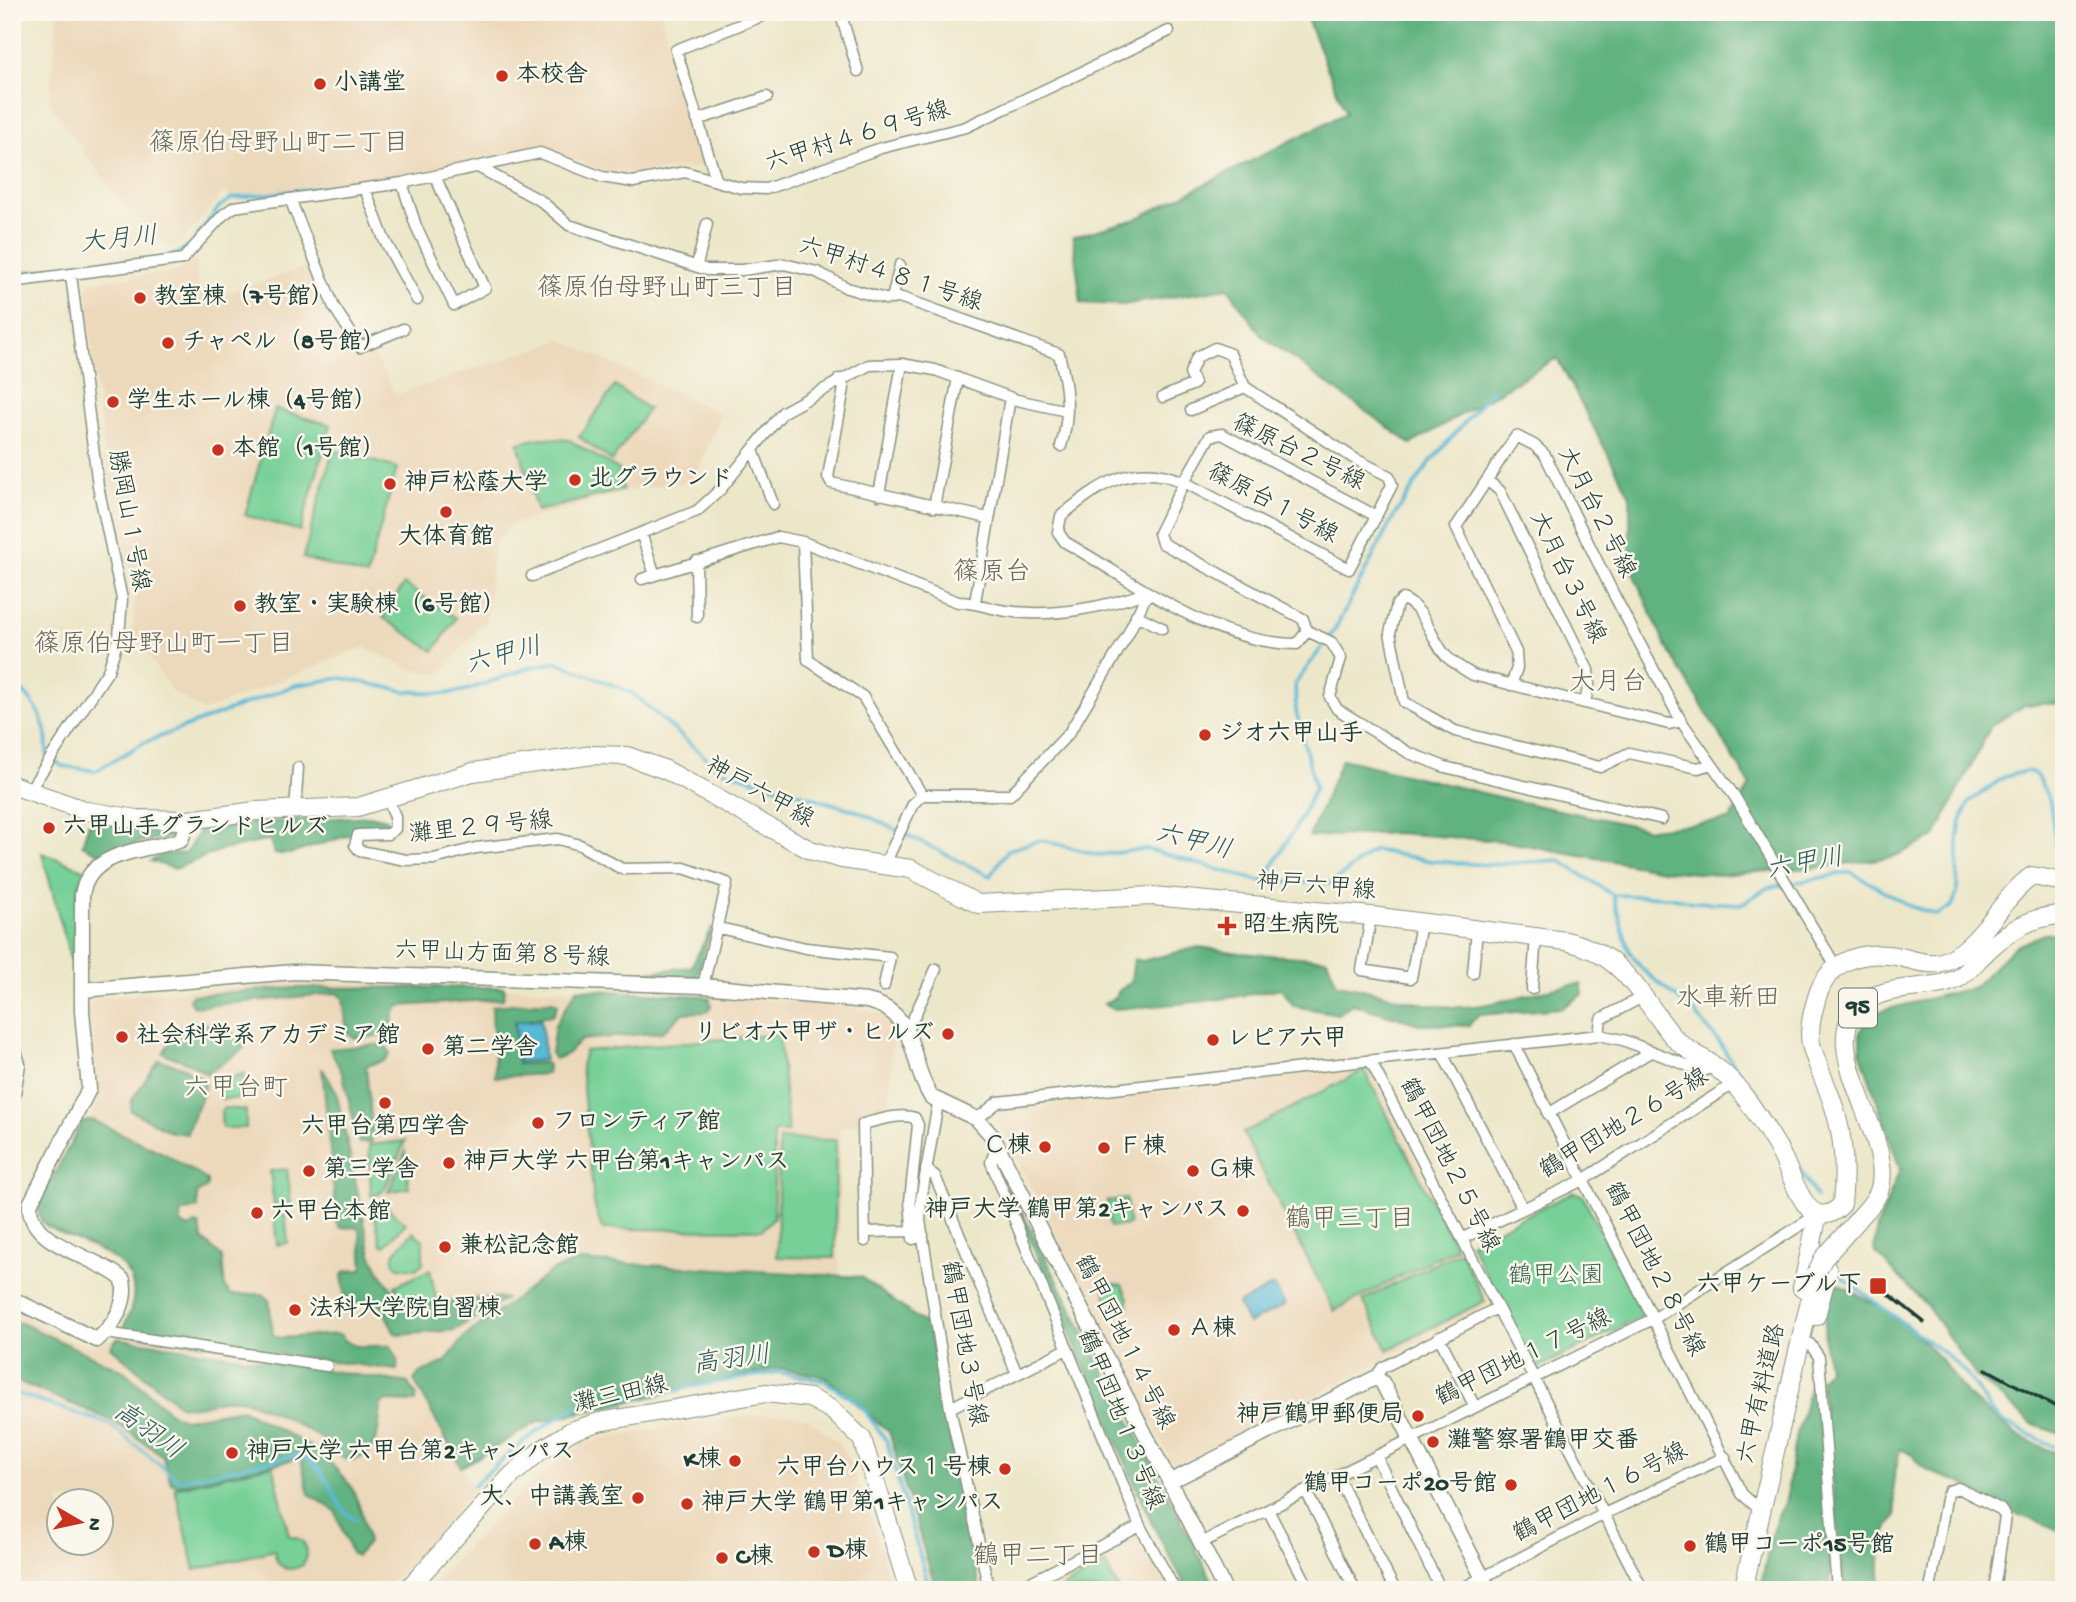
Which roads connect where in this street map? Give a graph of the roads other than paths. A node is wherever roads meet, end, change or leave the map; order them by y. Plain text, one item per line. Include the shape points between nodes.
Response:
1 (772, 12) edge
2 (840, 12) edge
3 (1169, 31) dead end
4 (858, 71) dead end
5 (766, 97) dead end
6 (697, 120) junction
7 (478, 167) junction
8 (435, 176) junction
9 (716, 178) junction
10 (402, 183) junction
11 (365, 189) junction
12 (290, 199) junction
13 (707, 224) dead end
14 (696, 265) junction
15 (900, 265) dead end
16 (71, 275) junction
17 (12, 282) edge
18 (416, 299) dead end
19 (892, 299) junction
20 (403, 329) dead end
21 (902, 364) junction
22 (958, 378) junction
23 (839, 379) junction
24 (1245, 387) junction
25 (1163, 397) dead end
26 (1010, 398) junction
27 (1191, 410) dead end
28 (1068, 411) junction
29 (1062, 446) dead end
30 (753, 450) junction
31 (1487, 480) junction
32 (1184, 482) junction
33 (879, 495) junction
34 (773, 504) dead end
35 (933, 507) junction
36 (1376, 516) junction
37 (988, 518) junction
38 (641, 533) junction
39 (803, 542) junction
40 (696, 561) junction
41 (655, 575) junction
42 (532, 576) dead end
43 (642, 579) dead end
44 (1148, 592) junction
45 (975, 602) junction
46 (1136, 615) junction
47 (697, 617) dead end
48 (1162, 628) dead end
49 (1307, 631) junction
50 (1511, 685) junction
51 (1584, 702) junction
52 (1681, 721) junction
53 (1711, 764) junction
54 (298, 768) dead end
55 (20, 788) edge
56 (922, 795) junction
57 (388, 800) junction
58 (295, 810) junction
59 (1662, 819) dead end
60 (188, 820) junction
61 (885, 864) junction
62 (2064, 882) edge
63 (2064, 915) edge
64 (1371, 916) junction
65 (1421, 923) junction
66 (719, 928) junction
67 (1477, 930) junction
68 (1536, 936) junction
69 (1831, 958) junction
70 (936, 969) dead end
71 (1472, 973) dead end
72 (704, 986) junction
73 (884, 986) dead end
74 (1532, 989) dead end
75 (82, 990) junction
76 (1644, 996) junction
77 (907, 1032) junction
78 (1599, 1035) junction
79 (1514, 1044) junction
80 (12, 1045) edge
81 (1651, 1051) junction
82 (1442, 1052) junction
83 (1370, 1060) junction
84 (1716, 1067) junction
85 (1733, 1084) junction
86 (12, 1099) edge
87 (938, 1103) junction
88 (1548, 1114) junction
89 (977, 1119) junction
90 (997, 1146) junction
91 (926, 1169) junction
92 (1583, 1180) junction
93 (1523, 1209) junction
94 (1818, 1214) junction
95 (918, 1233) junction
96 (1463, 1238) junction
97 (1813, 1246) junction
98 (12, 1299) edge
99 (1497, 1308) junction
100 (1655, 1318) junction
101 (106, 1332) junction
102 (1439, 1337) junction
103 (1810, 1344) junction
104 (1067, 1349) junction
105 (327, 1366) dead end
106 (1017, 1374) junction
107 (1375, 1378) junction
108 (1534, 1378) junction
109 (950, 1408) junction
110 (1475, 1408) junction
111 (1412, 1439) junction
112 (1376, 1456) junction
113 (1725, 1457) junction
114 (1337, 1476) junction
115 (1169, 1482) junction
116 (1306, 1491) junction
117 (1268, 1510) junction
118 (1760, 1510) junction
119 (1604, 1514) junction
120 (1140, 1526) junction
121 (1201, 1543) junction
122 (1486, 1584) edge
123 (407, 1590) edge
124 (909, 1590) edge
125 (989, 1590) edge
126 (1015, 1590) edge
127 (1175, 1590) edge
128 (1224, 1590) edge
129 (1310, 1590) edge
130 (1355, 1590) edge
131 (1395, 1590) edge
132 (1441, 1590) edge
133 (1459, 1590) edge
134 (1643, 1590) edge
135 (1743, 1590) edge
136 (1837, 1590) edge
137 (1930, 1590) edge
138 (1994, 1590) edge

1 - 6 street via 676,50
2 - 4 street
3 - 9 street, 六甲村４６９号線 via 966,127 881,148 766,189 740,188
5 - 6 street
6 - 9 street
7 - 8 street, 六甲村４６９号線
7 - 9 street, 六甲村４６９号線 via 540,153 602,177 633,182 685,172
7 - 14 street, 六甲村４８１号線 via 541,201 569,225
8 - 10 street, 六甲村４６９号線
8 - 10 street via 485,288 454,305 416,226
10 - 11 street, 六甲村４６９号線
11 - 12 street, 六甲村４６９号線
11 - 18 street via 384,239
12 - 16 street, 六甲村４６９号線 via 234,207 183,259
12 - 20 street via 334,307 360,348
13 - 14 street
14 - 19 street, 六甲村４８１号線 via 706,270 742,270 784,264
15 - 19 street
16 - 17 street, 六甲村４６９号線
16 - 55 street, 勝岡山１号線 via 98,486 122,599 119,636 108,671 38,774
19 - 28 street, 六甲村４８１号線 via 902,298 1059,355
21 - 22 street
21 - 23 street via 869,365
21 - 33 street
22 - 26 street
22 - 35 street
23 - 30 street via 783,412
23 - 33 street via 844,388 828,477 831,483
24 - 25 street via 1236,362 1223,351 1206,351 1192,363 1194,384
24 - 27 street
24 - 36 street, 篠原台１号線 via 1389,476 1392,485
26 - 28 street
26 - 37 street
28 - 29 street
30 - 34 street
30 - 38 street via 720,491 696,511
31 - 50 street, 大月台２号線 via 1456,527 1516,652
31 - 51 street, 大月台３号線 via 1500,491 1588,670
31 - 52 street, 大月台２号線 via 1516,436 1545,455
32 - 36 street, 篠原台２号線 via 1210,436 1222,434
32 - 36 street, 篠原台１号線 via 1349,569
32 - 44 street via 1155,472 1129,474 1090,492 1061,516 1058,532 1065,542
32 - 49 street, 篠原台１号線 via 1159,533 1162,543 1303,619
33 - 35 street
35 - 37 street
37 - 45 street
38 - 41 street
38 - 42 street
39 - 40 street via 778,537
39 - 45 street via 911,586 958,602
39 - 56 street via 808,660 863,697
40 - 41 street
40 - 47 street
41 - 43 street
44 - 45 street via 1062,612 1007,611
44 - 46 street
44 - 49 street via 1225,632 1267,644 1297,644
46 - 48 street
46 - 56 street via 1069,733 1010,795
49 - 59 street via 1326,639 1341,657 1330,697 1337,709 1409,753 1470,775
50 - 51 street
50 - 53 street via 1458,667 1444,654 1414,604 1404,599 1397,604 1390,633 1404,702 1455,731 1600,767 1629,753 1698,768
51 - 52 street via 1669,724
52 - 53 street
53 - 69 street
54 - 58 street
55 - 60 main road, 神戸六甲線 via 112,816
56 - 61 street via 910,809
57 - 58 main road, 神戸六甲線 via 346,809
57 - 61 main road, 神戸六甲線 via 473,772 593,755 627,756 666,770 810,850
57 - 66 street, 灘里２９号線 via 395,816 394,829 388,834 358,835 355,845 360,851 406,860 434,859 476,848 558,839 580,845 618,868 684,867 727,883
58 - 60 main road, 神戸六甲線
60 - 75 street via 181,840 115,857 96,868 86,881
61 - 64 main road, 神戸六甲線 via 911,869 986,905 1144,895
62 - 69 main road via 2032,876 1958,954 1944,961 1887,955
63 - 118 main road, 六甲有料道路 / 95, bridge via 2034,920 2007,933 1958,978 1877,995 1850,1019 1844,1038 1847,1057 1883,1164 1879,1192 1823,1259 1816,1274
64 - 65 main road, 神戸六甲線
64 - 65 street via 1362,970 1410,978
65 - 67 main road, 神戸六甲線
66 - 72 street
66 - 73 street via 806,948 890,957
67 - 68 main road, 神戸六甲線
67 - 71 street
68 - 74 street
68 - 76 main road, 神戸六甲線 via 1598,951
69 - 94 main road via 1811,1024 1811,1042 1841,1134 1843,1199 1834,1212
70 - 77 street
72 - 75 street, 六甲山方面第８号線 via 294,972
72 - 77 street, 六甲山方面第８号線 via 879,1003 897,1015
75 - 101 street via 89,1084 86,1100 32,1196 29,1211 38,1232 123,1280 124,1301
76 - 78 street via 1601,1019
76 - 84 main road, 神戸六甲線 via 1677,1041
77 - 87 street via 926,1088
78 - 79 street
78 - 81 street
79 - 82 street
79 - 88 street, 鶴甲団地２８号線
80 - 86 street via 18,1063
81 - 84 street via 1701,1071
81 - 88 street
82 - 83 street
82 - 93 street
83 - 89 street via 998,1102
83 - 96 street, 鶴甲団地２５号線
84 - 85 main road, 神戸六甲線
85 - 92 street, 鶴甲団地２６号線
85 - 94 main road, 神戸六甲線 via 1778,1147 1806,1205
87 - 89 street
87 - 91 street, 鶴甲団地３号線
88 - 92 street, 鶴甲団地２８号線
89 - 90 street, 鶴甲団地１４号線
90 - 104 street, 鶴甲団地１３号線 via 991,1162
90 - 115 street, 鶴甲団地１４号線
91 - 95 street, 鶴甲団地３号線
91 - 106 street via 935,1176
92 - 93 street, 鶴甲団地２６号線
92 - 100 street, 鶴甲団地２８号線
93 - 96 street, 鶴甲団地２６号線
94 - 97 main road
94 - 100 street, 鶴甲団地１７号線
95 - 95 street via 865,1237 863,1124 915,1118 918,1137 910,1200
95 - 109 street, 鶴甲団地３号線
96 - 99 street, 鶴甲団地２５号線
97 - 103 main road via 1826,1265 1828,1279
97 - 118 main road via 1758,1484
98 - 101 street via 86,1337 97,1340
99 - 102 street
99 - 108 street, 鶴甲団地２５号線
100 - 108 street, 鶴甲団地１７号線
100 - 113 street, 鶴甲団地２８号線
101 - 105 street
102 - 107 street via 1382,1368
102 - 110 street
103 - 118 main road via 1785,1456 1774,1489
103 - 136 street via 1819,1357
104 - 106 street
104 - 120 street, 鶴甲団地１３号線
106 - 109 street
107 - 111 street via 1382,1382
107 - 115 street
108 - 110 street, 鶴甲団地１７号線
108 - 119 street, 鶴甲団地２５号線
109 - 125 street, 鶴甲団地３号線
110 - 111 street, 鶴甲団地１７号線
111 - 112 street, 鶴甲団地１７号線
111 - 122 street
112 - 114 street, 鶴甲団地１７号線
112 - 132 street
113 - 118 street, 鶴甲団地２８号線 via 1742,1494
113 - 119 street, 鶴甲団地１６号線
114 - 116 street, 鶴甲団地１７号線
114 - 131 street
115 - 121 street, 鶴甲団地１４号線
116 - 117 street, 鶴甲団地１７号線
116 - 130 street
117 - 121 street, 鶴甲団地１７号線
117 - 129 street
118 - 135 main road, 95
119 - 122 street, 鶴甲団地１６号線
119 - 134 street, 鶴甲団地２５号線
120 - 126 street
120 - 127 street, 鶴甲団地１３号線
121 - 128 street, 鶴甲団地１４号線
122 - 133 street, 鶴甲団地１６号線
123 - 124 main road, 灘三田線 via 511,1476 571,1431 766,1393 810,1398 832,1410 862,1439
137 - 138 street via 1945,1499 1949,1491 1958,1488 2005,1516

